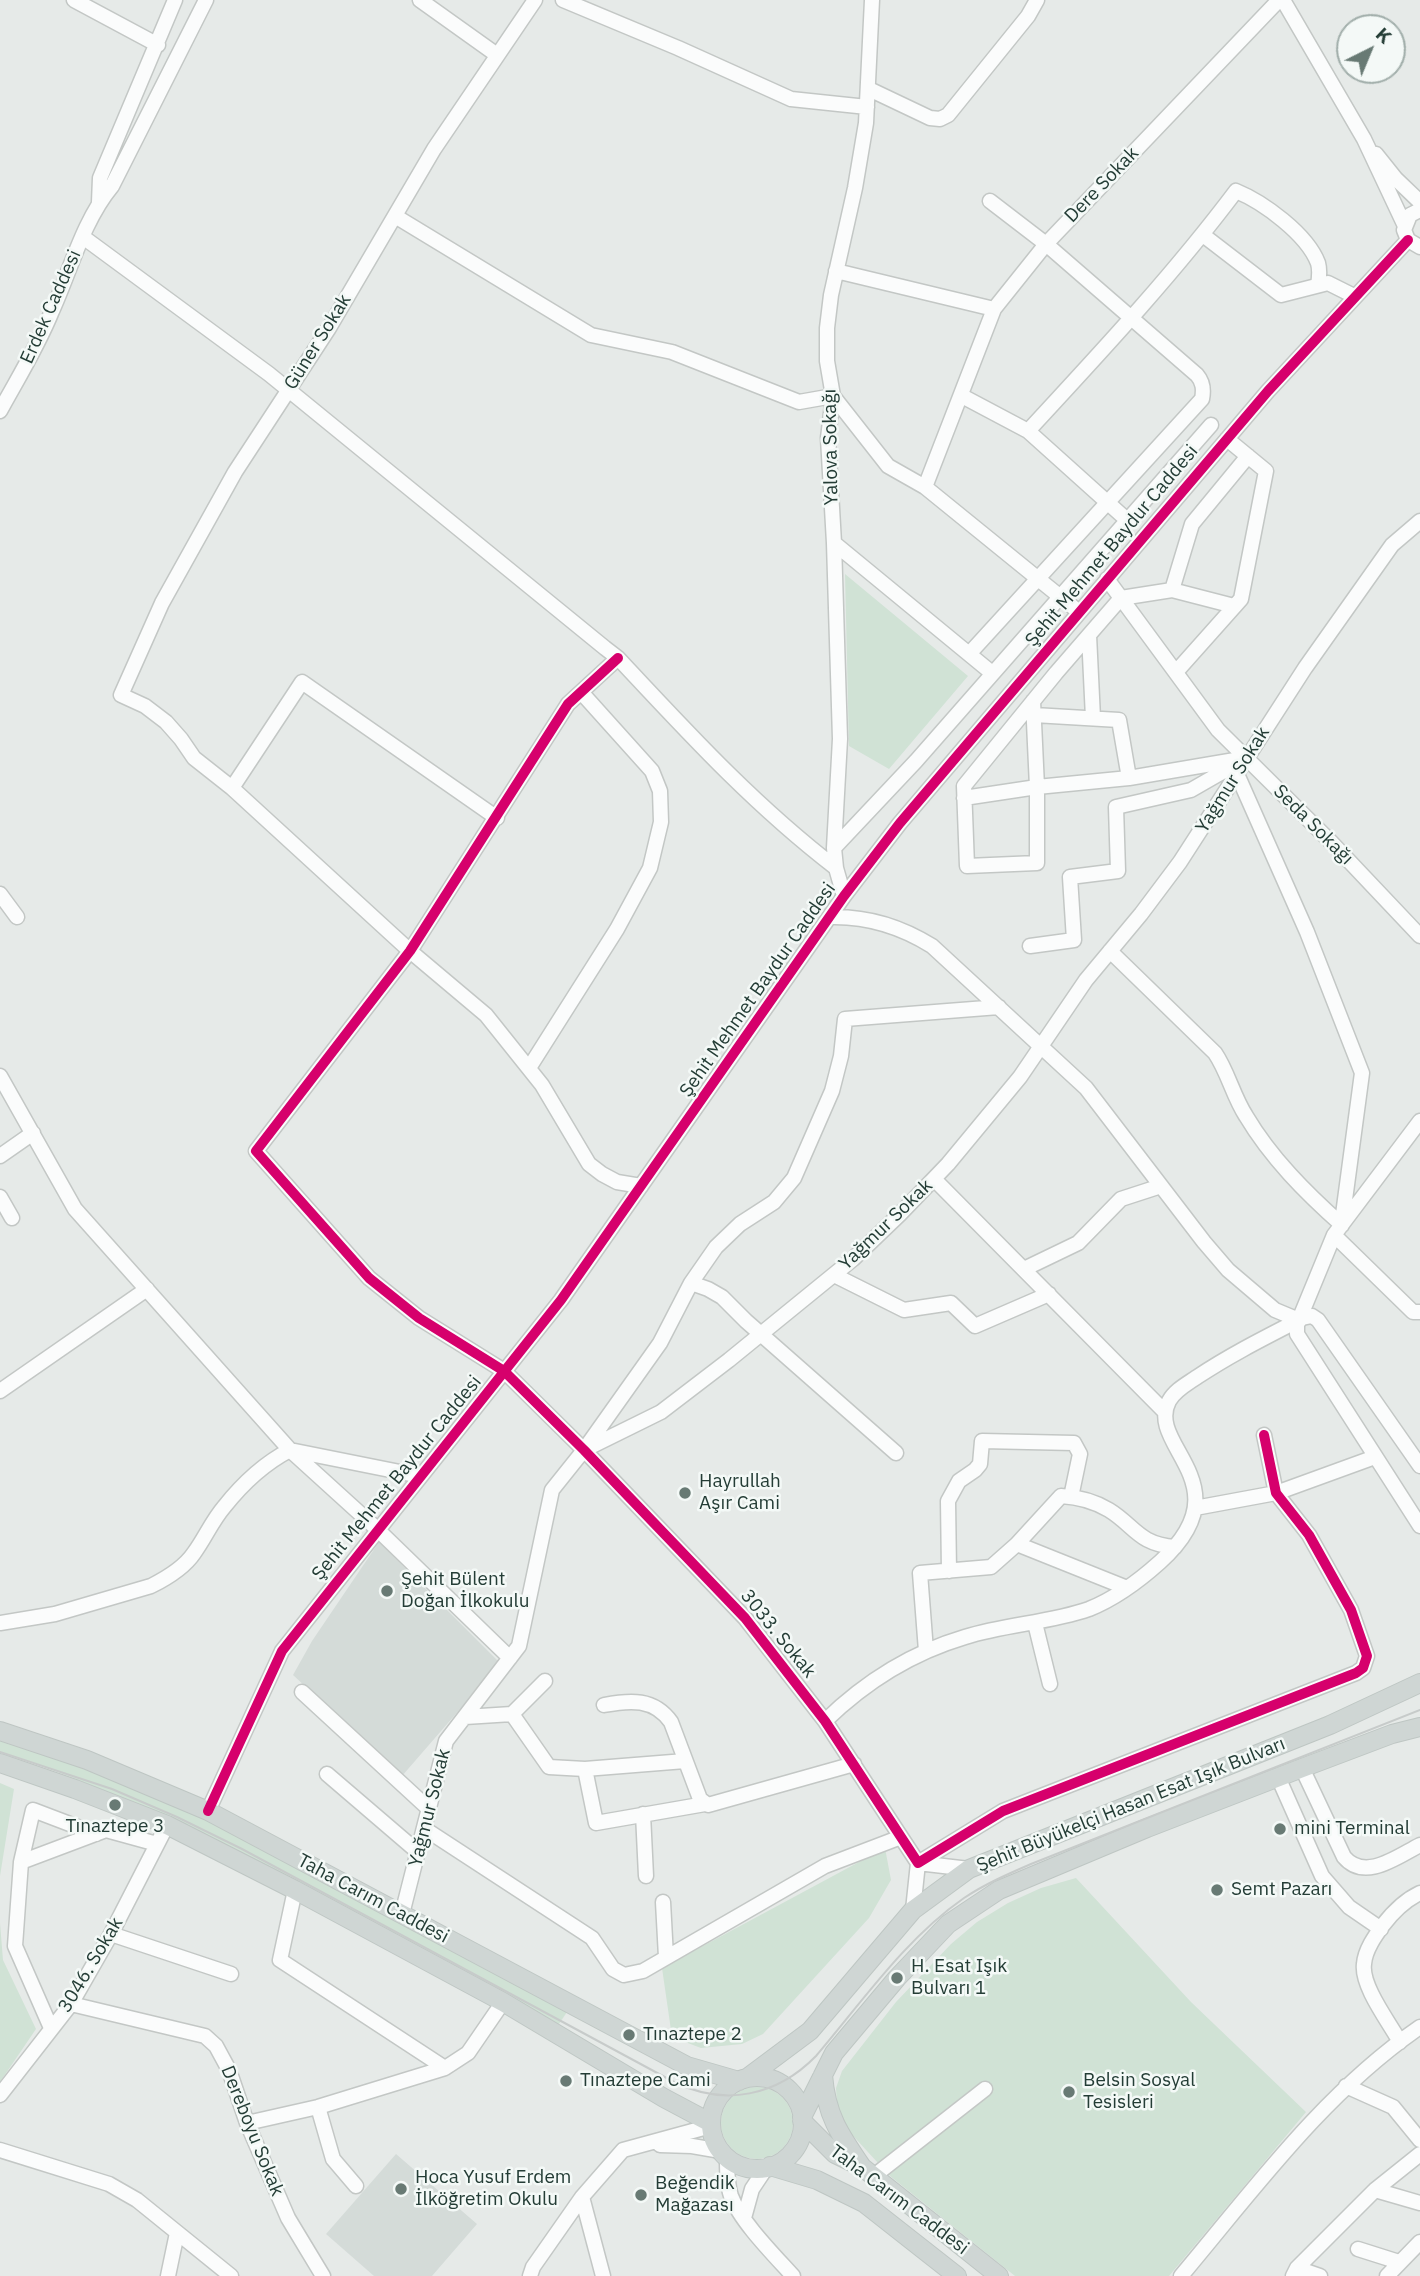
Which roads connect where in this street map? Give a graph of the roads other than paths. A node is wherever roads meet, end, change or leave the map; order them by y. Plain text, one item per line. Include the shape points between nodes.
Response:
1 (74, 0) edge
2 (175, 0) edge
3 (206, 0) edge
4 (419, 0) edge
5 (536, 0) edge
6 (564, 0) edge
7 (872, 0) edge
8 (1037, 0) edge
9 (1281, 0) edge
10 (158, 45) junction
11 (497, 55) junction
12 (869, 89) junction
13 (867, 107) junction
14 (1364, 139) junction
15 (990, 201) dead end
16 (99, 202) junction
17 (1420, 202) edge
18 (1420, 210) edge
19 (395, 216) junction
20 (1405, 224) junction
21 (1203, 235) junction
22 (83, 237) junction
23 (1414, 243) edge
24 (1045, 244) junction
25 (836, 271) junction
26 (1318, 285) junction
27 (1354, 296) junction
28 (995, 309) junction
29 (1132, 318) junction
30 (288, 390) junction
31 (833, 396) junction
32 (962, 396) junction
33 (0, 411) edge
34 (1212, 425) dead end
35 (1028, 431) junction
36 (1227, 439) junction
37 (1248, 456) junction
38 (925, 487) junction
39 (1107, 503) junction
40 (1127, 520) junction
41 (1420, 521) edge
42 (834, 543) junction
43 (1038, 579) junction
44 (1107, 579) junction
45 (1172, 590) junction
46 (1060, 596) junction
47 (1121, 598) junction
48 (1234, 606) junction
49 (1079, 612) junction
50 (1089, 635) junction
51 (969, 654) junction
52 (618, 658) junction
53 (1176, 672) junction
54 (992, 673) junction
55 (581, 692) junction
56 (1034, 708) junction
57 (1093, 718) junction
58 (1247, 758) junction
59 (1237, 774) junction
60 (1129, 778) junction
61 (1037, 787) junction
62 (232, 788) junction
63 (964, 797) junction
64 (497, 818) junction
65 (834, 848) junction
66 (836, 868) junction
67 (0, 894) edge
68 (844, 896) junction
69 (17, 917) dead end
70 (830, 917) junction
71 (1420, 936) edge
72 (1030, 946) dead end
73 (410, 951) junction
74 (1110, 951) junction
75 (999, 1007) junction
76 (1042, 1047) junction
77 (529, 1068) junction
78 (2, 1083) edge
79 (1420, 1121) edge
80 (33, 1133) junction
81 (0, 1156) edge
82 (934, 1179) junction
83 (641, 1186) junction
84 (1161, 1186) junction
85 (0, 1198) edge
86 (12, 1218) dead end
87 (1338, 1230) junction
88 (1024, 1269) junction
89 (834, 1275) junction
90 (691, 1283) junction
91 (147, 1290) junction
92 (1049, 1294) junction
93 (1420, 1312) edge
94 (1298, 1327) junction
95 (761, 1334) junction
96 (504, 1371) junction
97 (0, 1391) edge
98 (1165, 1412) junction
99 (1264, 1435) dead end
100 (290, 1450) junction
101 (584, 1450) junction
102 (896, 1453) dead end
103 (1376, 1457) junction
104 (1418, 1458) edge
105 (420, 1476) junction
106 (1276, 1493) junction
107 (1071, 1497) junction
108 (1195, 1508) junction
109 (1420, 1526) edge
110 (377, 1530) junction
111 (1017, 1544) junction
112 (1175, 1547) junction
113 (949, 1571) junction
114 (1127, 1588) junction
115 (0, 1623) edge
116 (1035, 1623) junction
117 (926, 1651) junction
118 (510, 1658) junction
119 (1420, 1674) edge
120 (545, 1681) dead end
121 (1420, 1683) edge
122 (1050, 1684) dead end
123 (302, 1692) dead end
124 (1392, 1696) junction
125 (604, 1705) dead end
126 (512, 1714) junction
127 (465, 1717) junction
128 (825, 1721) junction
129 (1420, 1727) edge
130 (0, 1731) edge
131 (685, 1762) junction
132 (0, 1763) edge
133 (854, 1764) junction
134 (1302, 1768) junction
135 (585, 1769) junction
136 (327, 1774) dead end
137 (1278, 1777) junction
138 (705, 1804) junction
139 (429, 1809) junction
140 (208, 1811) junction
141 (643, 1814) junction
142 (167, 1825) junction
143 (425, 1829) junction
144 (96, 1834) junction
145 (901, 1836) junction
146 (157, 1844) junction
147 (1420, 1845) edge
148 (418, 1852) junction
149 (21, 1862) junction
150 (918, 1863) junction
151 (969, 1869) junction
152 (646, 1876) dead end
153 (295, 1890) junction
154 (1420, 1893) edge
155 (663, 1902) dead end
156 (913, 1910) junction
157 (402, 1914) junction
158 (1381, 1929) junction
159 (111, 1934) junction
160 (666, 1957) junction
161 (231, 1974) dead end
162 (503, 2002) junction
163 (71, 2004) junction
164 (1420, 2027) edge
165 (51, 2028) junction
166 (1400, 2042) junction
167 (445, 2068) junction
168 (823, 2075) junction
169 (743, 2079) junction
170 (1346, 2086) junction
171 (985, 2089) dead end
172 (0, 2095) edge
173 (318, 2107) junction
174 (802, 2119) junction
175 (247, 2123) junction
176 (711, 2124) junction
177 (1420, 2140) edge
178 (0, 2150) edge
179 (623, 2150) junction
180 (724, 2154) junction
181 (1420, 2154) edge
182 (768, 2167) junction
183 (868, 2172) junction
184 (356, 2186) dead end
185 (1375, 2190) junction
186 (582, 2197) junction
187 (1420, 2203) edge
188 (744, 2218) junction
189 (177, 2233) junction
190 (1420, 2242) edge
191 (1358, 2249) dead end
192 (1399, 2262) junction
193 (532, 2272) edge
194 (1295, 2272) edge
195 (168, 2276) edge
196 (232, 2276) edge
197 (323, 2276) edge
198 (515, 2276) edge
199 (603, 2276) edge
200 (793, 2276) edge
201 (957, 2276) edge
202 (999, 2276) edge
203 (1181, 2276) edge
204 (1320, 2276) edge
205 (1387, 2276) edge

1 - 10 street
2 - 10 street, Erdek Caddesi
3 - 16 street, Erdek Caddesi via 112,186
4 - 11 street
5 - 11 street, Güner Sokak
6 - 13 street via 790,99
7 - 12 street, Yalova Sokağı
8 - 12 street via 948,116 930,118
9 - 14 street
9 - 24 street, Dere Sokak
10 - 16 street, Erdek Caddesi via 100,178
11 - 19 street, Güner Sokak
12 - 13 street, Yalova Sokağı
13 - 25 street, Yalova Sokağı
14 - 17 street
14 - 20 street
15 - 24 street
16 - 22 street, Erdek Caddesi
18 - 20 street
19 - 30 street, Güner Sokak
19 - 31 street via 591,335 672,352 799,402
20 - 23 street via 1405,235
21 - 26 street via 1281,295
21 - 26 street via 1236,191 1255,199 1304,240 1319,265
21 - 29 street
22 - 30 street
22 - 33 street, Erdek Caddesi via 52,313
23 - 27 street, Şehit Mehmet Baydur Caddesi
24 - 28 street, Dere Sokak
24 - 29 street
25 - 28 street
25 - 31 street, Yalova Sokağı via 827,328
26 - 27 street via 1328,283
27 - 36 street, Şehit Mehmet Baydur Caddesi
28 - 32 street, Dere Sokak
29 - 35 street
29 - 39 street via 1197,374 1203,393
30 - 52 street
30 - 62 street, Güner Sokak via 176,577 121,695 166,722 194,758
31 - 38 street via 888,466
31 - 42 street, Yalova Sokağı via 828,438
32 - 35 street
32 - 38 street, Dere Sokak
34 - 40 street
35 - 39 street
36 - 37 street
36 - 44 street, Şehit Mehmet Baydur Caddesi
37 - 45 street via 1192,524
37 - 48 street via 1266,471 1241,599
38 - 43 street
39 - 40 street
39 - 43 street
40 - 46 street
41 - 58 street, Yağmur Sokak via 1392,545
42 - 51 street
42 - 65 street, Yalova Sokağı via 840,739
43 - 46 street
43 - 51 street
44 - 47 street, Seda Sokağı
44 - 49 street, Şehit Mehmet Baydur Caddesi
45 - 47 street
45 - 48 street
46 - 49 street
46 - 54 street
47 - 50 street
47 - 53 street, Seda Sokağı
48 - 53 street
49 - 68 street, Şehit Mehmet Baydur Caddesi
50 - 56 street
50 - 57 street
51 - 54 street
52 - 55 street
52 - 66 street via 738,785
53 - 58 street, Seda Sokağı via 1219,730
54 - 65 street
55 - 64 street via 568,704
55 - 77 street via 652,771 660,791 661,822 650,867 617,929
56 - 57 street
56 - 61 street
56 - 63 street via 964,786
57 - 60 street via 1119,720
58 - 59 street, Yağmur Sokak
58 - 60 street
58 - 71 street, Seda Sokağı
58 - 72 street via 1191,790 1115,807 1118,871 1070,877 1074,940
59 - 74 street, Yağmur Sokak via 1180,862
59 - 87 street via 1307,932 1362,1073
60 - 61 street
61 - 63 street
61 - 63 street via 1037,863 967,866
62 - 64 street via 302,682
62 - 73 street
64 - 73 street
65 - 66 street, Yalova Sokağı
66 - 68 street, Yalova Sokağı
67 - 69 street
68 - 70 street, Şehit Mehmet Baydur Caddesi
70 - 75 street via 872,920 910,933 932,946
70 - 83 street, Şehit Mehmet Baydur Caddesi
73 - 77 street via 486,1015
73 - 96 street, 3033. Sokak via 256,1151 385,1293
74 - 76 street, Yağmur Sokak
74 - 87 street via 1215,1053 1246,1117
75 - 76 street
75 - 90 street via 845,1019 832,1091 794,1178 774,1202 723,1238
76 - 82 street, Yağmur Sokak
76 - 84 street via 1087,1088
77 - 83 street via 584,1158 617,1182
78 - 80 street
79 - 87 street
80 - 81 street
80 - 91 street via 75,1209
82 - 88 street
82 - 89 street, Yağmur Sokak
83 - 96 street, Şehit Mehmet Baydur Caddesi via 561,1300
84 - 88 street via 1121,1199 1078,1243
84 - 94 street via 1240,1282
85 - 86 street
87 - 93 street via 1413,1312
87 - 94 street
88 - 92 street
89 - 92 street via 904,1310 951,1303 975,1326
89 - 95 street, Yağmur Sokak
90 - 95 street via 716,1293
90 - 101 street via 660,1343
91 - 97 street
91 - 100 street
92 - 98 street
94 - 98 street via 1233,1353 1178,1390
94 - 103 street
94 - 104 street via 1308,1316 1318,1320
95 - 101 street, Yağmur Sokak via 661,1412
95 - 102 street
96 - 101 street, 3033. Sokak
96 - 105 street, Şehit Mehmet Baydur Caddesi
98 - 108 street via 1165,1422 1193,1479
99 - 106 street
100 - 105 street
100 - 110 street
100 - 115 street via 245,1483 212,1522 194,1554 163,1580 55,1614
101 - 118 street, Yağmur Sokak via 552,1490 519,1646
101 - 128 street, 3033. Sokak via 746,1618
103 - 106 street
103 - 109 street
105 - 110 street, Şehit Mehmet Baydur Caddesi
106 - 108 street
106 - 150 street via 1309,1535 1351,1610 1366,1652 1360,1671 1003,1811
107 - 111 street via 1061,1496
107 - 112 street via 1108,1509 1147,1541
107 - 113 street via 1080,1454 1074,1444 982,1441 978,1467 959,1481 948,1501
108 - 112 street
110 - 118 street
110 - 140 street, Şehit Mehmet Baydur Caddesi via 282,1651
111 - 113 street via 990,1567
111 - 114 street
112 - 114 street
113 - 117 street via 920,1573
114 - 116 street via 1090,1608
116 - 117 street via 966,1636
116 - 122 street
117 - 128 street via 872,1681
118 - 127 street, Yağmur Sokak
119 - 124 main road
120 - 126 street
121 - 124 main road, Şehit Büyükelçi Hasan Esat Işık Bulvarı
123 - 139 street
124 - 151 main road, Şehit Büyükelçi Hasan Esat Işık Bulvarı
125 - 131 street via 636,1701 658,1708 671,1722
126 - 127 street
126 - 135 street via 549,1767
127 - 139 street, Yağmur Sokak via 446,1741
128 - 133 street, 3033. Sokak
129 - 134 main road, Şehit Büyükelçi Hasan Esat Işık Bulvarı
130 - 140 main road, Taha Carım Caddesi via 87,1760
131 - 135 street
131 - 138 street
132 - 142 main road, Taha Carım Caddesi
133 - 138 street
133 - 145 street, 3033. Sokak
134 - 137 main road, Şehit Büyükelçi Hasan Esat Işık Bulvarı
134 - 147 street via 1344,1857 1353,1865 1371,1868
135 - 141 street via 596,1822
136 - 148 street
137 - 158 street via 1322,1876 1349,1907
137 - 168 main road, Şehit Büyükelçi Hasan Esat Işık Bulvarı via 999,1890 948,1924 834,2053
138 - 141 street
139 - 143 street, Yağmur Sokak
140 - 157 main road, Taha Carım Caddesi
141 - 152 street
142 - 146 street, 3046. Sokak
142 - 153 main road, Taha Carım Caddesi
143 - 148 street, Yağmur Sokak
143 - 160 street via 592,1938 620,1974 638,1973
144 - 146 street via 106,1830
144 - 149 street
144 - 149 street via 33,1810
145 - 150 street, 3033. Sokak
145 - 160 street via 825,1866
146 - 159 street, 3046. Sokak
148 - 157 street, Yağmur Sokak
149 - 165 street via 15,1946
150 - 151 street
150 - 156 street
151 - 156 main road, Şehit Büyükelçi Hasan Esat Işık Bulvarı
153 - 162 main road, Taha Carım Caddesi
153 - 167 street via 280,1960
154 - 158 street
155 - 160 street
156 - 169 main road, Şehit Büyükelçi Hasan Esat Işık Bulvarı via 810,2031
157 - 169 main road, Taha Carım Caddesi via 687,2066
158 - 166 street via 1366,1954 1364,1974
159 - 161 street
159 - 163 street, 3046. Sokak
162 - 167 street via 468,2053
162 - 176 main road, Taha Carım Caddesi
163 - 165 street, 3046. Sokak
163 - 175 street, Dereboyu Sokak via 205,2036 229,2070
164 - 166 street
165 - 172 street, 3046. Sokak
166 - 170 street
167 - 173 street
168 - 174 main road, Şehit Büyükelçi Hasan Esat Işık Bulvarı
168 - 183 main road via 835,2128
169 - 174 main road via 764,2077 785,2087 797,2101
169 - 176 main road via 719,2096
170 - 177 street via 1393,2107
170 - 203 street
171 - 183 street
173 - 175 street
173 - 184 street via 333,2159
174 - 182 main road via 794,2149
174 - 183 main road, Taha Carım Caddesi via 835,2154
175 - 197 street, Dereboyu Sokak via 288,2218
176 - 179 street
176 - 180 main road
178 - 189 street via 109,2184
179 - 180 street via 678,2145
179 - 186 street
180 - 182 main road via 741,2166
180 - 188 street via 730,2194
181 - 185 street
182 - 188 street via 752,2189
182 - 201 main road, Taha Carım Caddesi via 817,2180 864,2203
183 - 202 main road, Taha Carım Caddesi
185 - 187 street
185 - 194 street
186 - 193 street
186 - 199 street
188 - 200 street
189 - 195 street
189 - 196 street
190 - 192 street
191 - 192 street
192 - 205 street
193 - 198 street
194 - 204 street

